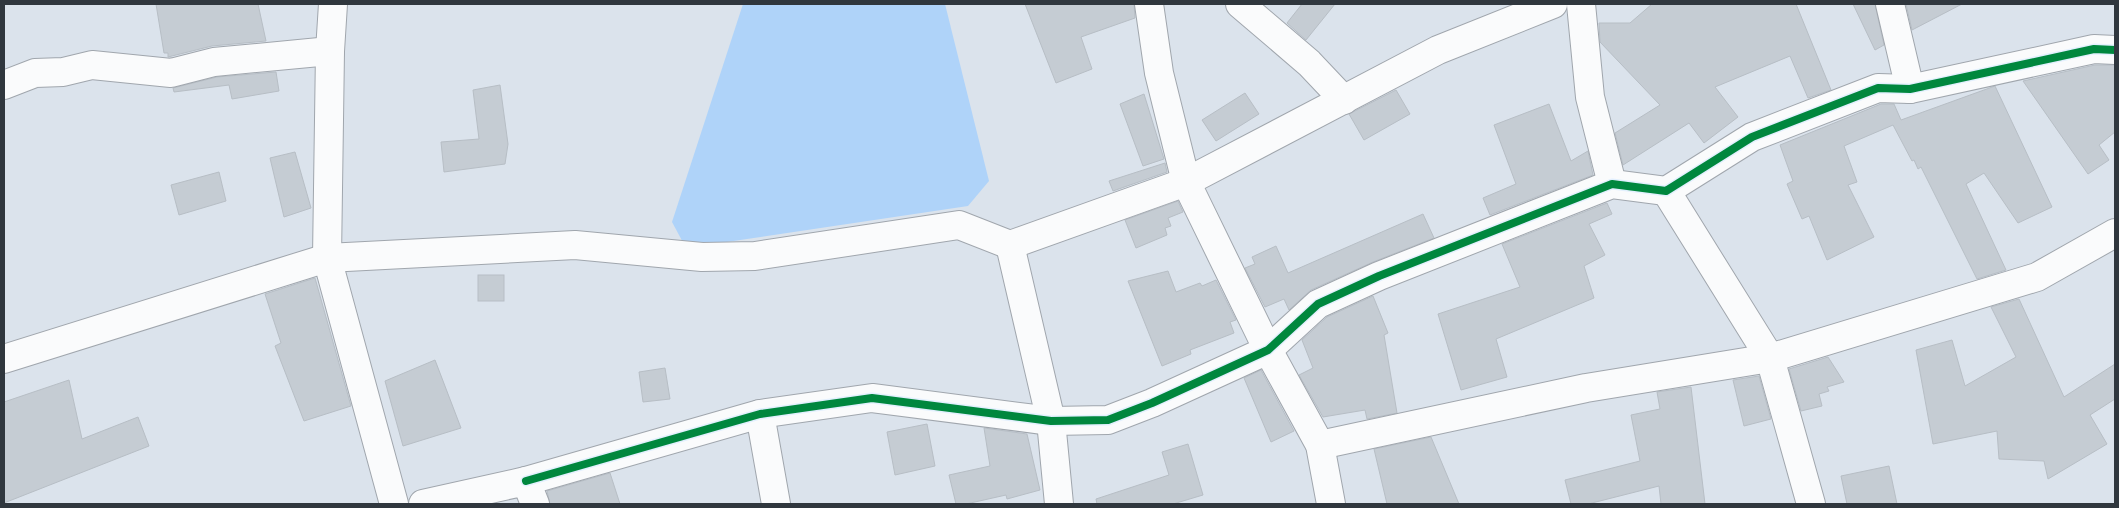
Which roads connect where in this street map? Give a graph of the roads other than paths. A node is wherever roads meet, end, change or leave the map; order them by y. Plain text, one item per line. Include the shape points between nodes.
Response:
1 (333, 4) edge
2 (1240, 4) edge
3 (1553, 4) edge
4 (1581, 4) edge
5 (1890, 4) edge
6 (1152, 9) edge
7 (2115, 50) edge
8 (330, 51) junction
9 (4, 85) edge
10 (1910, 89) junction
11 (1344, 100) junction
12 (1186, 182) junction
13 (1612, 184) junction
14 (1666, 191) junction
15 (2115, 233) edge
16 (1010, 245) junction
17 (327, 258) junction
18 (1268, 350) junction
19 (1770, 358) junction
20 (4, 359) edge
21 (760, 414) junction
22 (1052, 421) junction
23 (1320, 445) junction
24 (531, 493) edge
25 (394, 504) edge
26 (423, 504) edge
27 (776, 504) edge
28 (1059, 504) edge
29 (1331, 504) edge
30 (1811, 504) edge

1 - 8 street
2 - 11 street via 1309,63
3 - 11 street via 1438,50
4 - 13 street via 1590,97
5 - 10 street
6 - 12 street via 1159,73
7 - 10 street via 2094,49
8 - 9 street via 214,62 171,72 92,65 63,72 35,73
8 - 17 street
10 - 14 street via 1878,88 1752,137
11 - 12 street
12 - 16 street
12 - 18 street
13 - 14 street
13 - 18 street via 1378,276 1318,304
14 - 19 street
15 - 19 street via 2037,277
16 - 17 street via 959,225 755,256 702,256 575,245
16 - 22 street
17 - 20 street
17 - 25 street
18 - 22 street via 1108,420
18 - 23 street
19 - 23 street via 1586,388
19 - 30 street
21 - 22 street via 872,398
21 - 24 street
21 - 27 street
22 - 28 street
23 - 29 street
24 - 26 street

